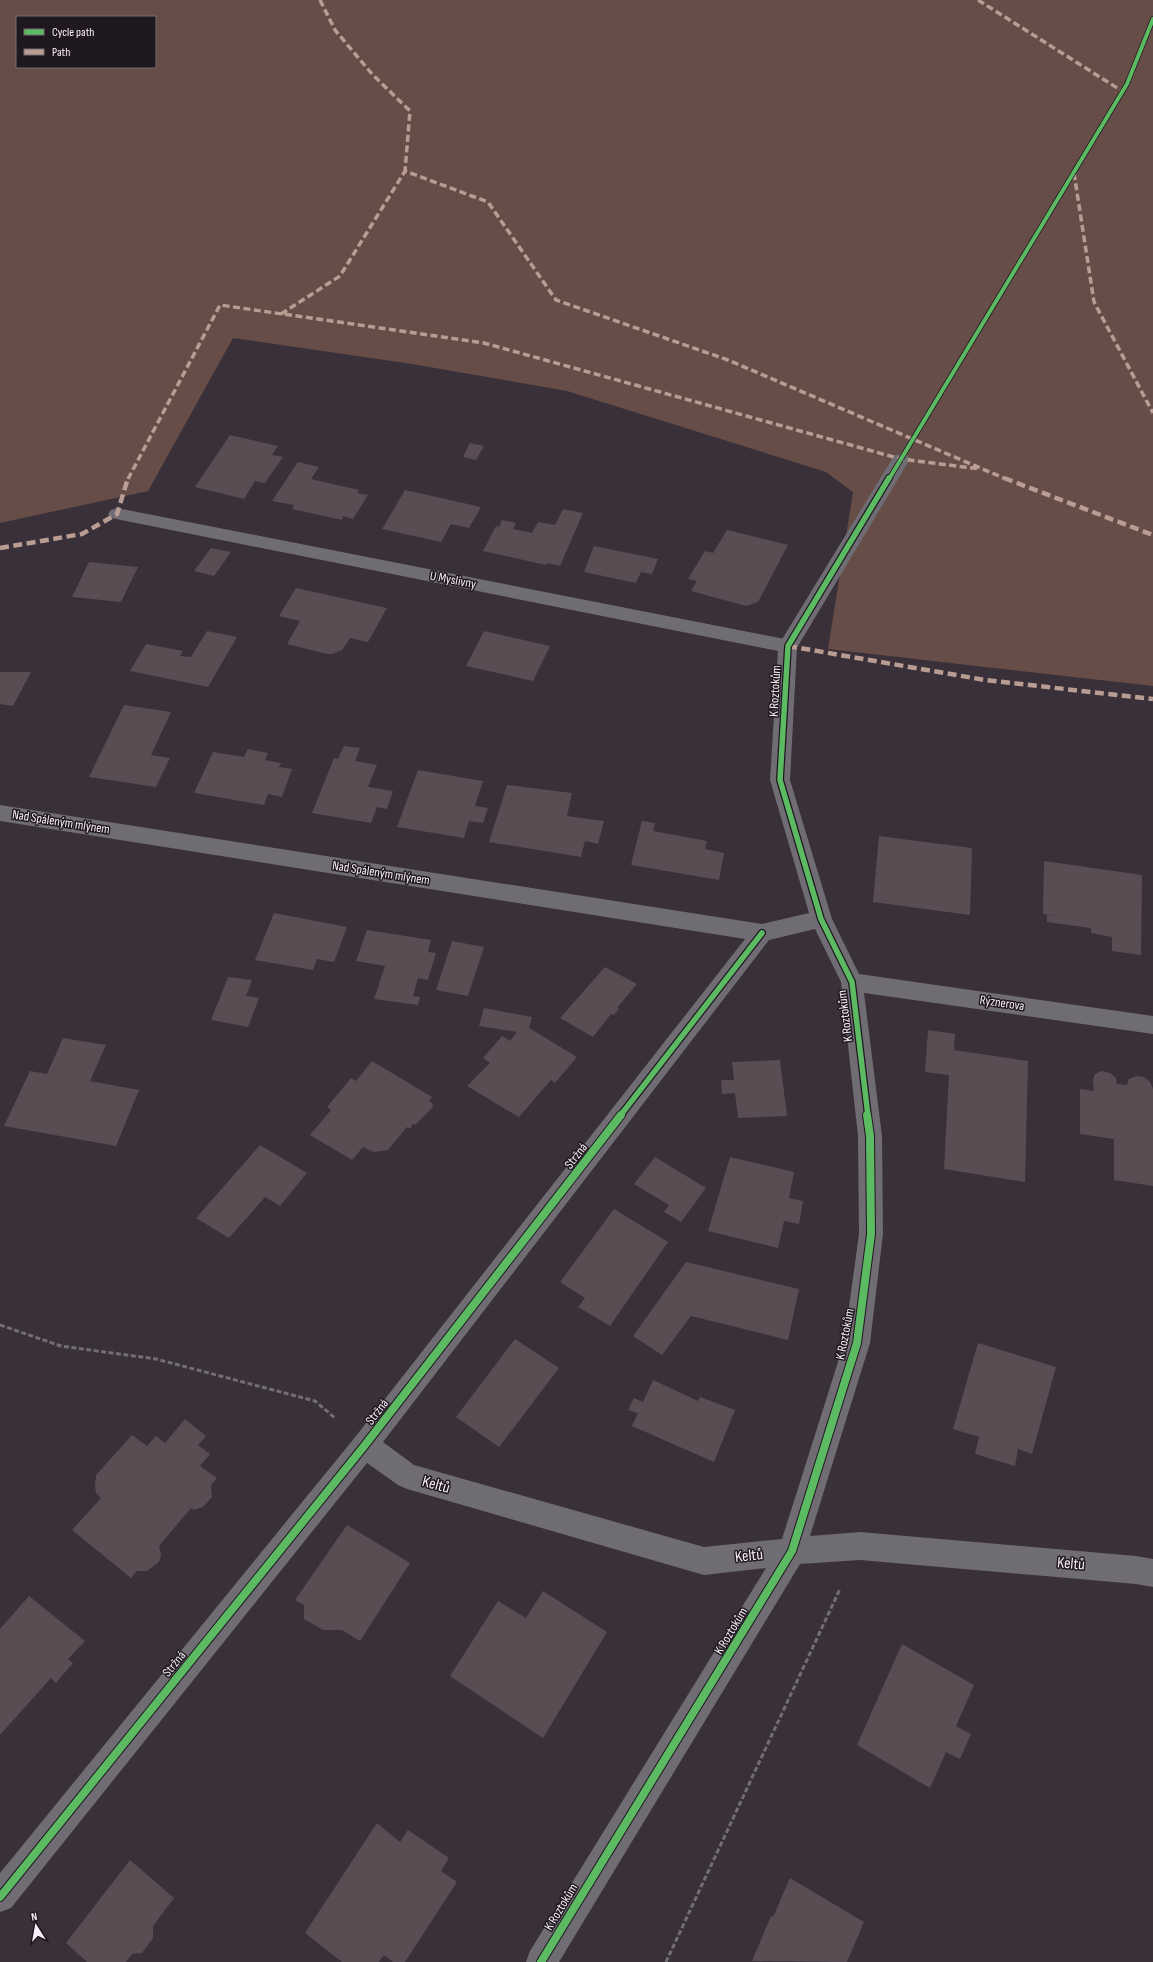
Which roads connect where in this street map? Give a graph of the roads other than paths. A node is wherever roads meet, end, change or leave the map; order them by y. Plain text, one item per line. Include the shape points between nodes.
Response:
1 (901, 459) dead end
2 (117, 514) dead end
3 (788, 646) junction
4 (0, 813) edge
5 (821, 919) junction
6 (762, 933) junction
7 (852, 982) junction
8 (1153, 1025) edge
9 (365, 1445) junction
10 (792, 1551) junction
11 (1153, 1573) edge
12 (0, 1897) edge
13 (541, 1962) edge

1 - 3 street
2 - 3 street, U Myslivny
3 - 5 street, K Roztokům via 780,780
4 - 6 street, Nad Spáleným mlýnem
5 - 6 street
5 - 7 street, K Roztokům
6 - 9 street, Stržná
7 - 8 street, Rýznerova
7 - 10 street, K Roztokům via 870,1136 871,1234 858,1343
9 - 10 street, Keltů via 407,1476 704,1561
9 - 12 street, Stržná
10 - 11 street, Keltů via 860,1546
10 - 13 street, K Roztokům

